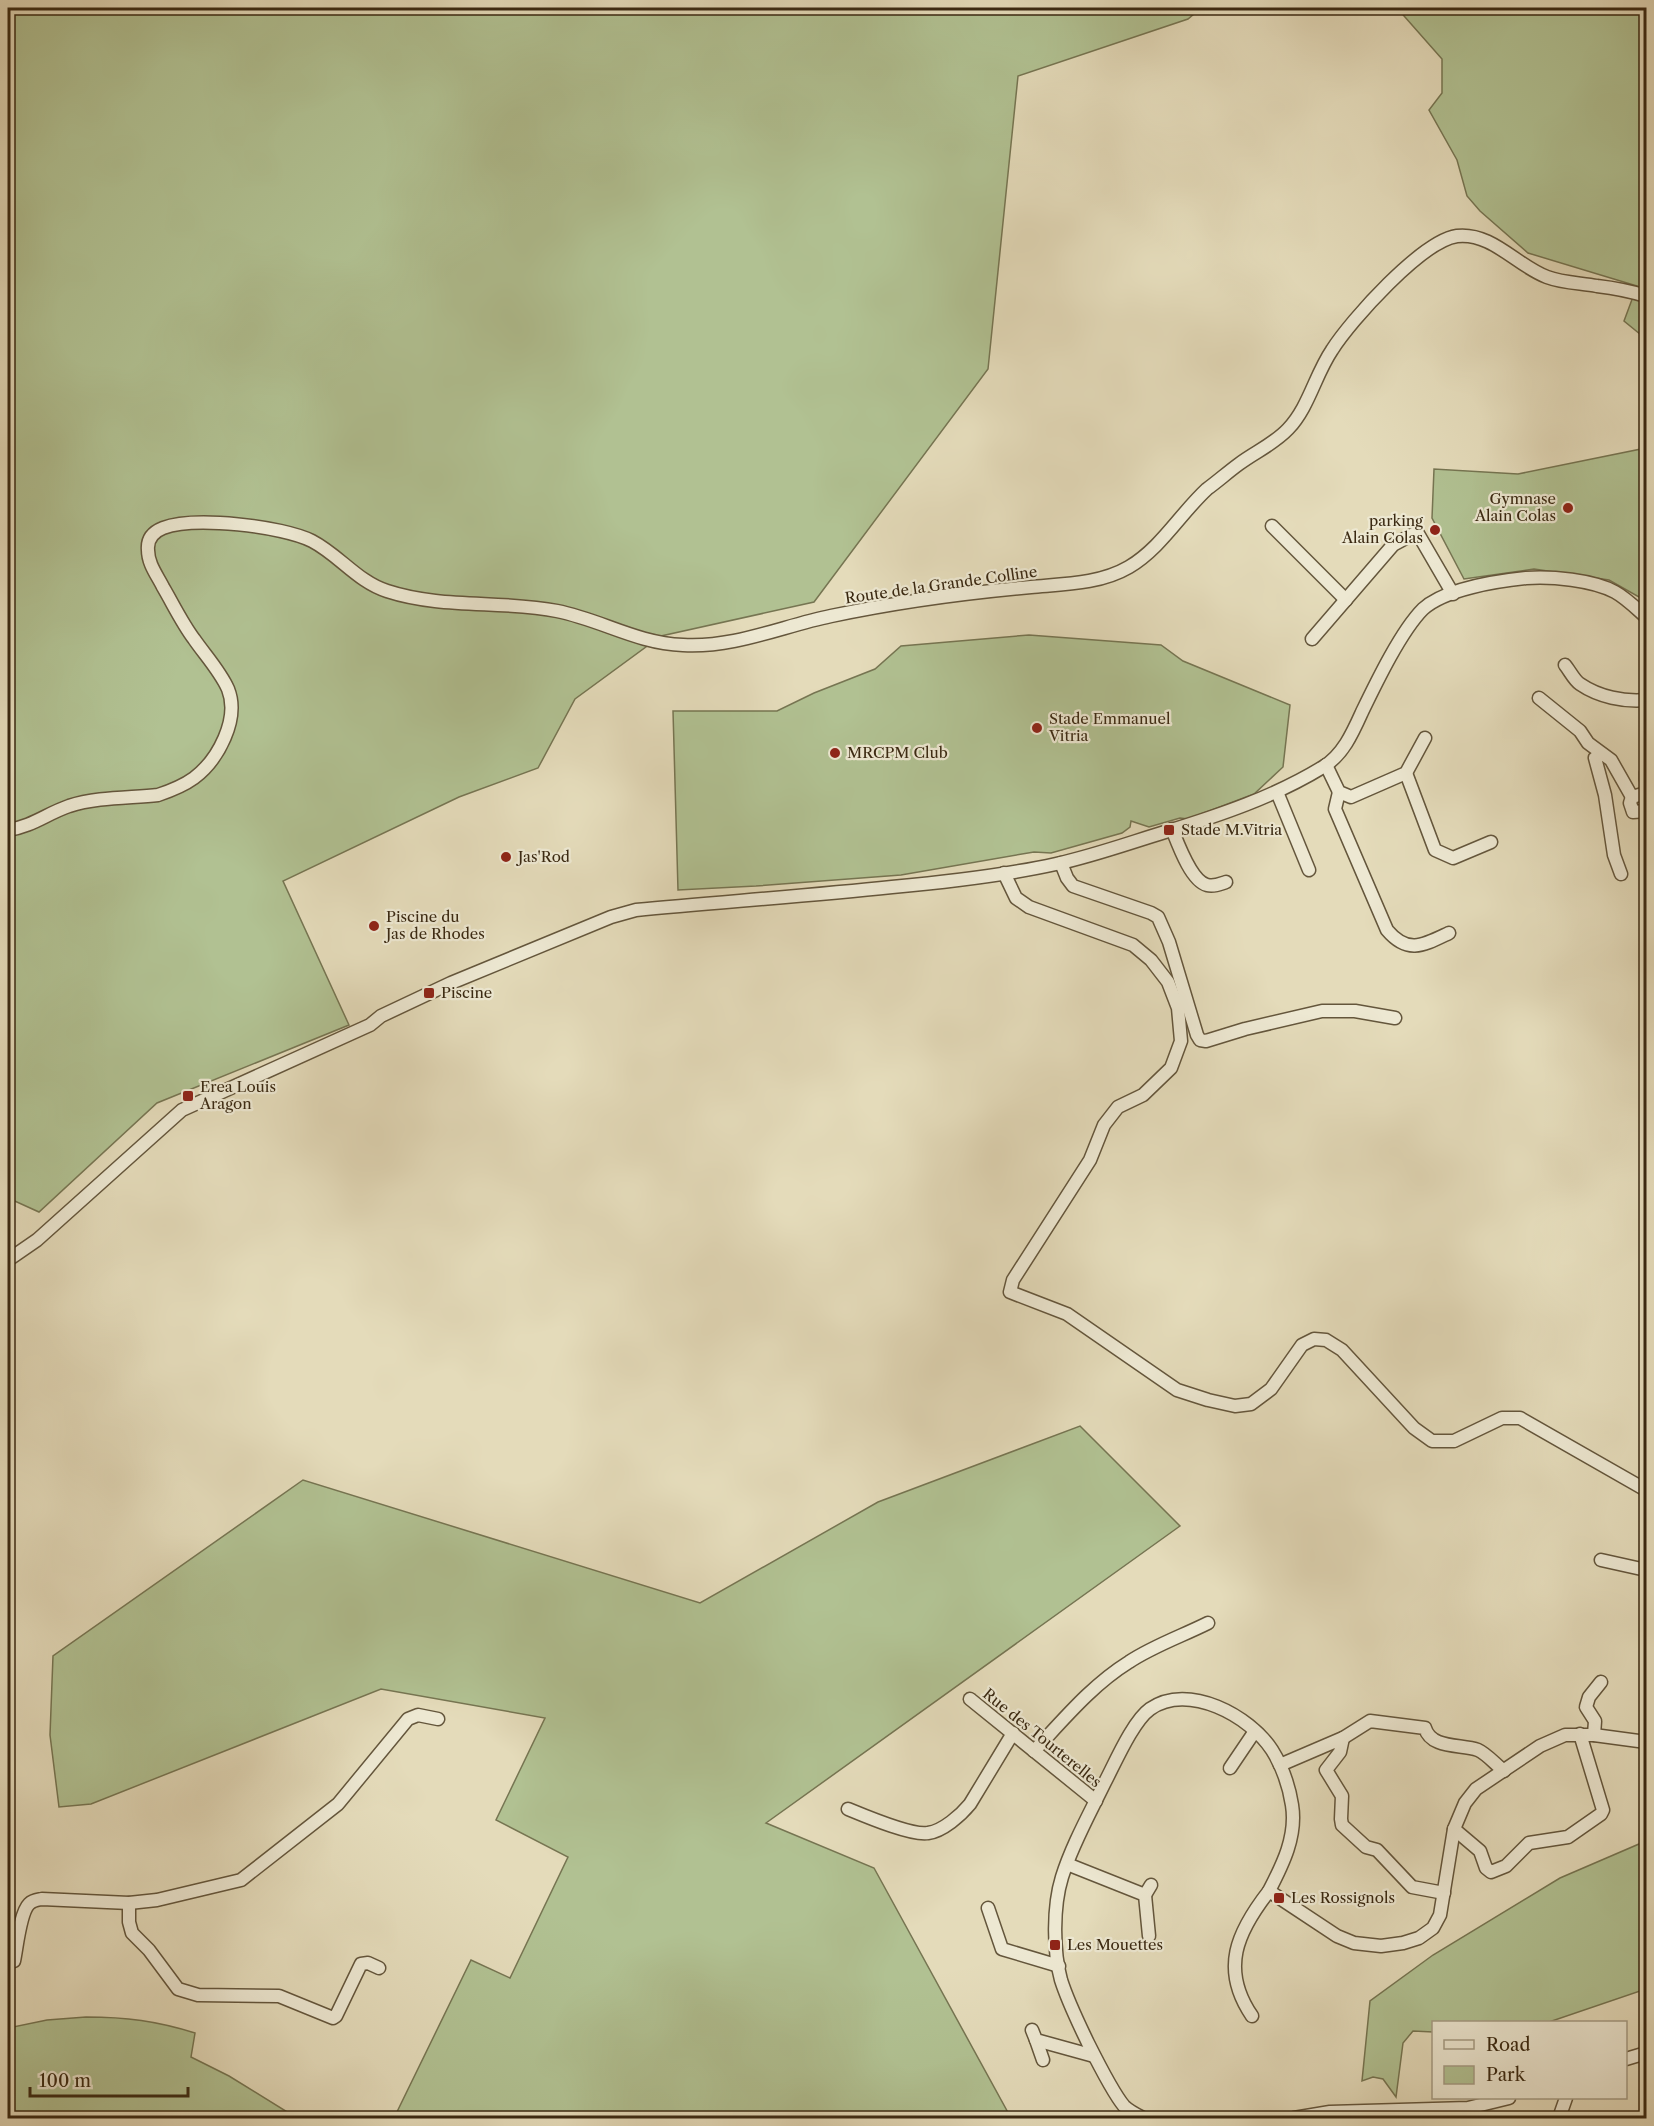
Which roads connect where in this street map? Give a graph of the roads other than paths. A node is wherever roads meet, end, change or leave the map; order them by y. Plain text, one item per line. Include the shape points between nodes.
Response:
1 (1647, 296) edge
2 (1272, 526) dead end
3 (1453, 594) junction
4 (1346, 600) junction
5 (1647, 617) edge
6 (1312, 639) dead end
7 (1565, 665) dead end
8 (1539, 698) dead end
9 (1647, 700) edge
10 (1425, 738) dead end
11 (1602, 754) junction
12 (1326, 765) junction
13 (1647, 772) edge
14 (1406, 773) junction
15 (1647, 780) edge
16 (1277, 792) junction
17 (1339, 792) junction
18 (1647, 794) edge
19 (1632, 797) junction
20 (1647, 811) edge
21 (1172, 829) junction
22 (8, 830) edge
23 (1491, 842) dead end
24 (1061, 863) junction
25 (1309, 870) dead end
26 (1004, 873) junction
27 (1621, 874) dead end
28 (1226, 882) dead end
29 (1449, 933) dead end
30 (1395, 1018) dead end
31 (8, 1260) edge
32 (1647, 1490) edge
33 (1601, 1560) dead end
34 (1647, 1570) edge
35 (1208, 1623) dead end
36 (1601, 1682) dead end
37 (970, 1699) dead end
38 (438, 1719) dead end
39 (1255, 1731) junction
40 (1013, 1733) junction
41 (1580, 1734) junction
42 (1594, 1735) junction
43 (1343, 1738) junction
44 (1647, 1742) edge
45 (1034, 1751) junction
46 (1280, 1765) junction
47 (1230, 1768) dead end
48 (1504, 1772) junction
49 (1096, 1801) junction
50 (848, 1809) dead end
51 (1454, 1829) junction
52 (1067, 1864) junction
53 (1269, 1891) junction
54 (1444, 1893) junction
55 (129, 1903) junction
56 (988, 1908) dead end
57 (1149, 1936) dead end
58 (8, 1963) edge
59 (1059, 1966) junction
60 (379, 1968) dead end
61 (1252, 2016) dead end
62 (1647, 2053) edge
63 (1094, 2056) junction
64 (1627, 2059) edge
65 (1043, 2060) dead end
66 (1504, 2099) edge
67 (1565, 2099) edge
68 (1124, 2113) edge
69 (1466, 2113) edge
70 (1391, 2114) edge
71 (1143, 2118) edge
72 (1294, 2118) edge
73 (1559, 2118) edge

1 - 22 street, Route de la Grande Colline via 1545,276 1489,241 1457,236 1443,241 1413,261 1357,318 1331,351 1291,427 1209,488 1155,548 1122,571 1078,583 909,601 723,643 687,646 654,642 564,612 432,600 384,591 316,543 282,531 237,524 188,524 159,529 147,546 151,567 230,693 231,715 217,752 192,780 169,792 83,802
2 - 4 street
3 - 4 street via 1417,532 1393,545
3 - 5 street via 1520,579 1549,578 1616,592
3 - 12 street via 1424,608 1409,626 1352,734
4 - 6 street
7 - 9 street via 1579,683 1601,695 1633,702
8 - 11 street
10 - 14 street
11 - 19 street via 1611,760
11 - 27 street via 1595,758
12 - 16 street
12 - 17 street
13 - 15 street
14 - 17 street via 1351,797
14 - 23 street via 1435,850 1453,858
16 - 21 street
16 - 25 street
17 - 29 street via 1335,809 1394,939 1413,946
18 - 19 street
19 - 20 street via 1633,812
21 - 24 street
21 - 28 street via 1197,879 1213,886
24 - 26 street
24 - 30 street via 1073,886 1158,917 1200,1040 1322,1011 1355,1011
26 - 31 street via 846,892 636,909 611,916 444,986 182,1110 37,1240
26 - 32 street via 1017,898 1029,907 1133,945 1151,960 1168,982 1178,1008 1181,1041 1171,1068 1143,1095 1118,1107 1104,1125 1090,1160 1013,1280 1010,1292 1067,1314 1177,1390 1235,1406 1251,1404 1271,1389 1302,1345 1314,1339 1326,1340 1342,1350 1414,1428 1432,1441 1454,1441 1502,1418 1520,1418
33 - 34 street
35 - 45 street via 1115,1671
36 - 42 street via 1586,1707 1595,1721
37 - 40 street, Rue des Tourterelles
38 - 55 street via 418,1715 408,1719 338,1804 241,1880
39 - 46 street
39 - 47 street
39 - 49 street via 1203,1701 1191,1698 1160,1703 1139,1721
40 - 45 street, Rue des Tourterelles
40 - 50 street via 970,1804 937,1830 927,1833 895,1827
41 - 42 street
41 - 48 street via 1553,1739
41 - 51 street via 1601,1814 1568,1837 1529,1843 1506,1866 1491,1872 1480,1851
42 - 44 street
43 - 46 street
43 - 48 street via 1370,1721 1425,1728 1436,1742 1480,1751
43 - 54 street via 1340,1752 1326,1770 1342,1796 1342,1825 1366,1847 1377,1850 1412,1887
45 - 49 street, Rue des Tourterelles
46 - 53 street via 1292,1805 1292,1837
48 - 51 street via 1470,1796
49 - 52 street
51 - 54 street
52 - 57 street via 1148,1890
52 - 59 street via 1058,1894 1055,1938
53 - 54 street via 1337,1936 1370,1946 1411,1941 1427,1933 1440,1916
53 - 61 street via 1245,1927 1234,1964 1241,2000
55 - 58 street via 34,1900 27,1905 22,1918 14,1961
55 - 60 street via 132,1933 172,1983 185,1993 279,1996 333,2018 362,1965
56 - 59 street via 1002,1949
59 - 63 street via 1070,2006
62 - 64 street
63 - 65 street via 1034,2035
63 - 68 street
66 - 69 street
67 - 73 street
68 - 71 street
69 - 70 street
70 - 72 street via 1330,2112

